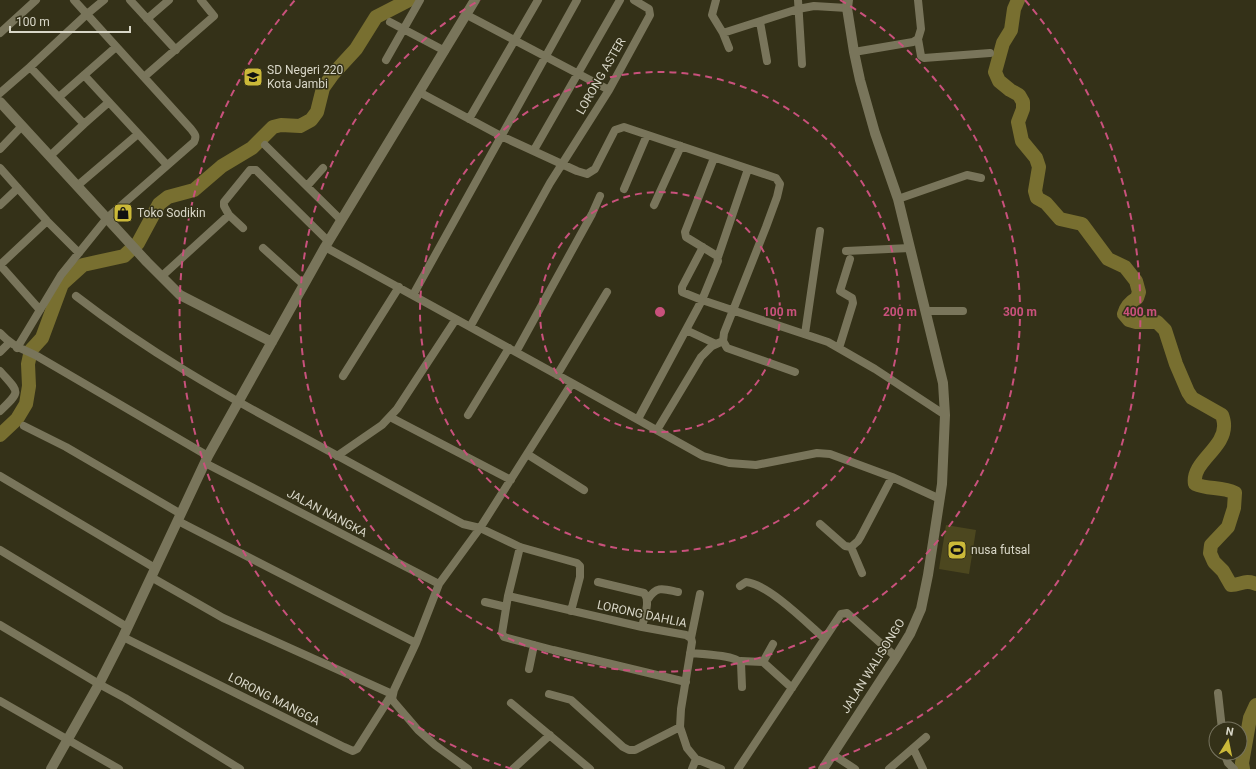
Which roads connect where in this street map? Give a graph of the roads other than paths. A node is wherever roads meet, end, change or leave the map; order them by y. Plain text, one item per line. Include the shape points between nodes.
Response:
1 (74, 0) edge
2 (104, 0) edge
3 (130, 0) edge
4 (169, 0) edge
5 (201, 0) edge
6 (420, 0) edge
7 (475, 0) edge
8 (538, 0) edge
9 (577, 0) edge
10 (620, 0) edge
11 (716, 0) edge
12 (798, 0) edge
13 (918, 0) edge
14 (34, 1) edge
15 (637, 1) edge
16 (848, 4) edge
17 (798, 9) junction
18 (87, 14) junction
19 (467, 14) junction
20 (147, 19) junction
21 (390, 22) dead end
22 (760, 22) junction
23 (404, 29) junction
24 (0, 33) edge
25 (723, 33) junction
26 (918, 39) junction
27 (515, 40) junction
28 (116, 47) junction
29 (729, 48) dead end
30 (176, 50) junction
31 (444, 51) junction
32 (854, 52) junction
33 (990, 53) dead end
34 (546, 56) junction
35 (386, 60) dead end
36 (767, 61) dead end
37 (802, 64) dead end
38 (30, 67) junction
39 (578, 72) junction
40 (84, 75) junction
41 (144, 77) junction
42 (609, 90) junction
43 (419, 92) junction
44 (0, 93) edge
45 (59, 97) junction
46 (0, 102) edge
47 (109, 102) junction
48 (469, 118) junction
49 (84, 124) junction
50 (22, 126) junction
51 (138, 134) junction
52 (647, 135) junction
53 (501, 136) junction
54 (265, 145) dead end
55 (681, 146) junction
56 (0, 150) edge
57 (534, 150) junction
58 (50, 156) junction
59 (714, 158) junction
60 (563, 163) junction
61 (167, 165) junction
62 (0, 168) edge
63 (323, 168) dead end
64 (748, 169) junction
65 (981, 178) dead end
66 (77, 186) junction
67 (307, 186) junction
68 (18, 188) junction
69 (624, 189) dead end
70 (600, 196) dead end
71 (898, 199) junction
72 (0, 205) edge
73 (654, 205) dead end
74 (229, 215) junction
75 (107, 218) junction
76 (342, 220) junction
77 (47, 221) junction
78 (243, 228) dead end
79 (820, 231) dead end
80 (327, 244) junction
81 (703, 247) junction
82 (263, 248) dead end
83 (910, 248) junction
84 (846, 251) dead end
85 (79, 253) junction
86 (718, 257) junction
87 (850, 259) dead end
88 (162, 276) junction
89 (304, 285) junction
90 (399, 288) junction
91 (607, 292) dead end
92 (413, 295) junction
93 (76, 296) dead end
94 (702, 300) junction
95 (40, 310) junction
96 (733, 310) junction
97 (926, 311) junction
98 (963, 311) dead end
99 (456, 319) junction
100 (470, 327) junction
101 (686, 330) junction
102 (0, 334) edge
103 (804, 334) junction
104 (272, 342) junction
105 (719, 342) junction
106 (9, 343) junction
107 (17, 348) junction
108 (839, 348) junction
109 (512, 350) junction
110 (0, 352) edge
111 (0, 371) edge
112 (795, 372) dead end
113 (557, 374) junction
114 (343, 376) dead end
115 (572, 383) junction
116 (238, 402) junction
117 (0, 411) edge
118 (945, 415) junction
119 (468, 416) dead end
120 (390, 417) junction
121 (638, 419) junction
122 (24, 426) dead end
123 (657, 430) junction
124 (527, 454) junction
125 (337, 456) junction
126 (206, 459) junction
127 (0, 476) edge
128 (892, 477) junction
129 (511, 480) junction
130 (584, 490) dead end
131 (940, 498) junction
132 (179, 518) junction
133 (820, 524) dead end
134 (480, 528) junction
135 (520, 547) junction
136 (851, 547) junction
137 (0, 550) edge
138 (153, 573) junction
139 (862, 573) dead end
140 (598, 582) dead end
141 (439, 584) junction
142 (740, 586) dead end
143 (678, 592) dead end
144 (700, 594) dead end
145 (508, 596) junction
146 (648, 599) junction
147 (485, 602) dead end
148 (506, 607) junction
149 (571, 611) junction
150 (0, 625) edge
151 (128, 627) junction
152 (642, 627) junction
153 (123, 637) junction
154 (691, 638) junction
155 (824, 638) junction
156 (416, 643) junction
157 (773, 644) dead end
158 (534, 645) junction
159 (690, 653) junction
160 (896, 657) junction
161 (740, 661) junction
162 (763, 662) junction
163 (529, 669) dead end
164 (686, 682) junction
165 (98, 684) junction
166 (742, 687) dead end
167 (792, 688) junction
168 (1218, 693) dead end
169 (392, 694) junction
170 (549, 694) dead end
171 (0, 701) edge
172 (511, 703) dead end
173 (1221, 721) edge
174 (680, 728) junction
175 (550, 735) junction
176 (926, 737) dead end
177 (68, 741) junction
178 (913, 748) junction
179 (832, 754) junction
180 (696, 760) junction
181 (1227, 761) edge
182 (51, 769) edge
183 (119, 769) edge
184 (240, 769) edge
185 (468, 769) edge
186 (513, 769) edge
187 (590, 769) edge
188 (692, 769) edge
189 (721, 769) edge
190 (738, 769) edge
191 (823, 769) edge
192 (855, 769) edge
193 (889, 769) edge
194 (923, 769) edge
195 (1234, 769) edge

1 - 18 street
2 - 18 street
3 - 20 street
4 - 20 street
5 - 30 street via 214,16
6 - 23 street
7 - 19 street
8 - 27 street
9 - 34 street
10 - 39 street
11 - 25 street via 712,15
12 - 17 street
13 - 26 street via 921,29
14 - 24 street
15 - 42 street, LORONG ASTER via 649,9 650,15
16 - 17 street
16 - 32 street, JALAN WALISONGO
17 - 22 street
17 - 37 street
18 - 28 street
18 - 38 street
19 - 27 street
19 - 31 street
20 - 30 street
21 - 23 street
22 - 25 street
22 - 36 street
23 - 31 street
23 - 35 street
25 - 29 street
26 - 32 street
26 - 33 street via 921,56 924,58
27 - 34 street
27 - 48 street
28 - 40 street
28 - 41 street
30 - 41 street
31 - 43 street
32 - 71 street, JALAN WALISONGO via 875,133
34 - 39 street
34 - 53 street
38 - 44 street
38 - 45 street
39 - 42 street
39 - 57 street
40 - 45 street
40 - 47 street
41 - 61 street via 196,134 194,142
42 - 60 street, LORONG ASTER
43 - 48 street
43 - 76 street
45 - 49 street
46 - 50 street
47 - 49 street
47 - 51 street
48 - 53 street
49 - 58 street
50 - 56 street
50 - 58 street
51 - 61 street
51 - 66 street
52 - 55 street
52 - 60 street via 624,127 615,130 595,169 587,174
52 - 69 street
53 - 57 street
53 - 92 street
54 - 67 street
55 - 59 street
55 - 73 street
57 - 60 street
58 - 66 street
59 - 64 street
59 - 81 street via 685,232 686,238
60 - 100 street, LORONG ASTER
61 - 75 street
62 - 68 street
63 - 67 street
64 - 86 street
64 - 96 street via 776,178 780,184
65 - 71 street via 967,176
66 - 75 street
67 - 76 street
68 - 72 street
68 - 77 street
70 - 109 street
71 - 83 street, JALAN WALISONGO
74 - 78 street
74 - 80 street via 224,206 226,200 250,170 256,170
74 - 88 street
75 - 85 street
75 - 88 street
76 - 80 street
77 - 85 street
77 - 95 street via 0,265
79 - 103 street
80 - 89 street
80 - 90 street
81 - 86 street
81 - 94 street via 682,290
82 - 89 street
83 - 84 street
83 - 97 street, JALAN WALISONGO
85 - 95 street via 61,275
86 - 94 street
87 - 108 street via 840,291 852,298 853,303
88 - 104 street via 182,296
89 - 104 street
90 - 92 street
90 - 114 street
91 - 113 street
92 - 99 street
93 - 116 street via 111,324
94 - 96 street
94 - 101 street
95 - 107 street
96 - 103 street
96 - 105 street
97 - 98 street
97 - 118 street, JALAN WALISONGO via 943,383
99 - 100 street
99 - 120 street
100 - 109 street
101 - 105 street
101 - 121 street
102 - 106 street, JALAN NANGKA
103 - 108 street
104 - 116 street
105 - 112 street via 727,348
105 - 123 street via 701,357
106 - 107 street, JALAN NANGKA
106 - 110 street
107 - 126 street, JALAN NANGKA via 37,356
108 - 118 street
109 - 113 street
109 - 119 street
111 - 117 street via 16,393
113 - 115 street
115 - 121 street
115 - 124 street
116 - 125 street
116 - 126 street
118 - 131 street, JALAN WALISONGO
120 - 125 street
120 - 129 street
121 - 123 street
122 - 132 street via 66,447
123 - 128 street via 703,456 729,463 756,465 823,453 836,455
124 - 129 street
124 - 130 street
125 - 134 street via 463,524
126 - 132 street
126 - 141 street, JALAN NANGKA
127 - 138 street
128 - 131 street
128 - 136 street via 861,536
129 - 134 street
131 - 160 street, JALAN WALISONGO via 920,609 910,634
132 - 138 street
132 - 156 street
133 - 136 street via 845,546
134 - 135 street
134 - 141 street
135 - 145 street
135 - 149 street via 580,566
136 - 139 street
137 - 151 street
138 - 151 street
138 - 169 street via 223,618
140 - 146 street via 644,593
141 - 156 street
142 - 155 street via 746,582 755,584 777,598
143 - 146 street via 660,589 652,592
144 - 154 street
145 - 148 street
145 - 149 street, LORONG DAHLIA
146 - 152 street
147 - 148 street
148 - 158 street via 502,635
149 - 152 street, LORONG DAHLIA
150 - 165 street
151 - 153 street
152 - 154 street, LORONG DAHLIA
153 - 165 street
153 - 169 street, LORONG MANGGA via 354,751
154 - 159 street, LORONG DAHLIA
155 - 160 street via 844,612
155 - 167 street
156 - 169 street
157 - 162 street
158 - 163 street
158 - 164 street
159 - 161 street
159 - 164 street, LORONG DAHLIA
160 - 179 street, JALAN WALISONGO
161 - 162 street
161 - 166 street
162 - 167 street
164 - 174 street, LORONG DAHLIA
165 - 177 street
165 - 184 street
167 - 190 street
168 - 173 street
169 - 185 street via 394,702 418,730
170 - 174 street via 572,700 629,750 635,750
171 - 177 street
172 - 175 street
174 - 180 street, LORONG DAHLIA via 687,748
175 - 186 street
175 - 187 street
176 - 178 street
177 - 182 street
177 - 183 street
178 - 193 street
178 - 194 street
179 - 191 street, JALAN WALISONGO
179 - 192 street
180 - 188 street
180 - 189 street
181 - 195 street

